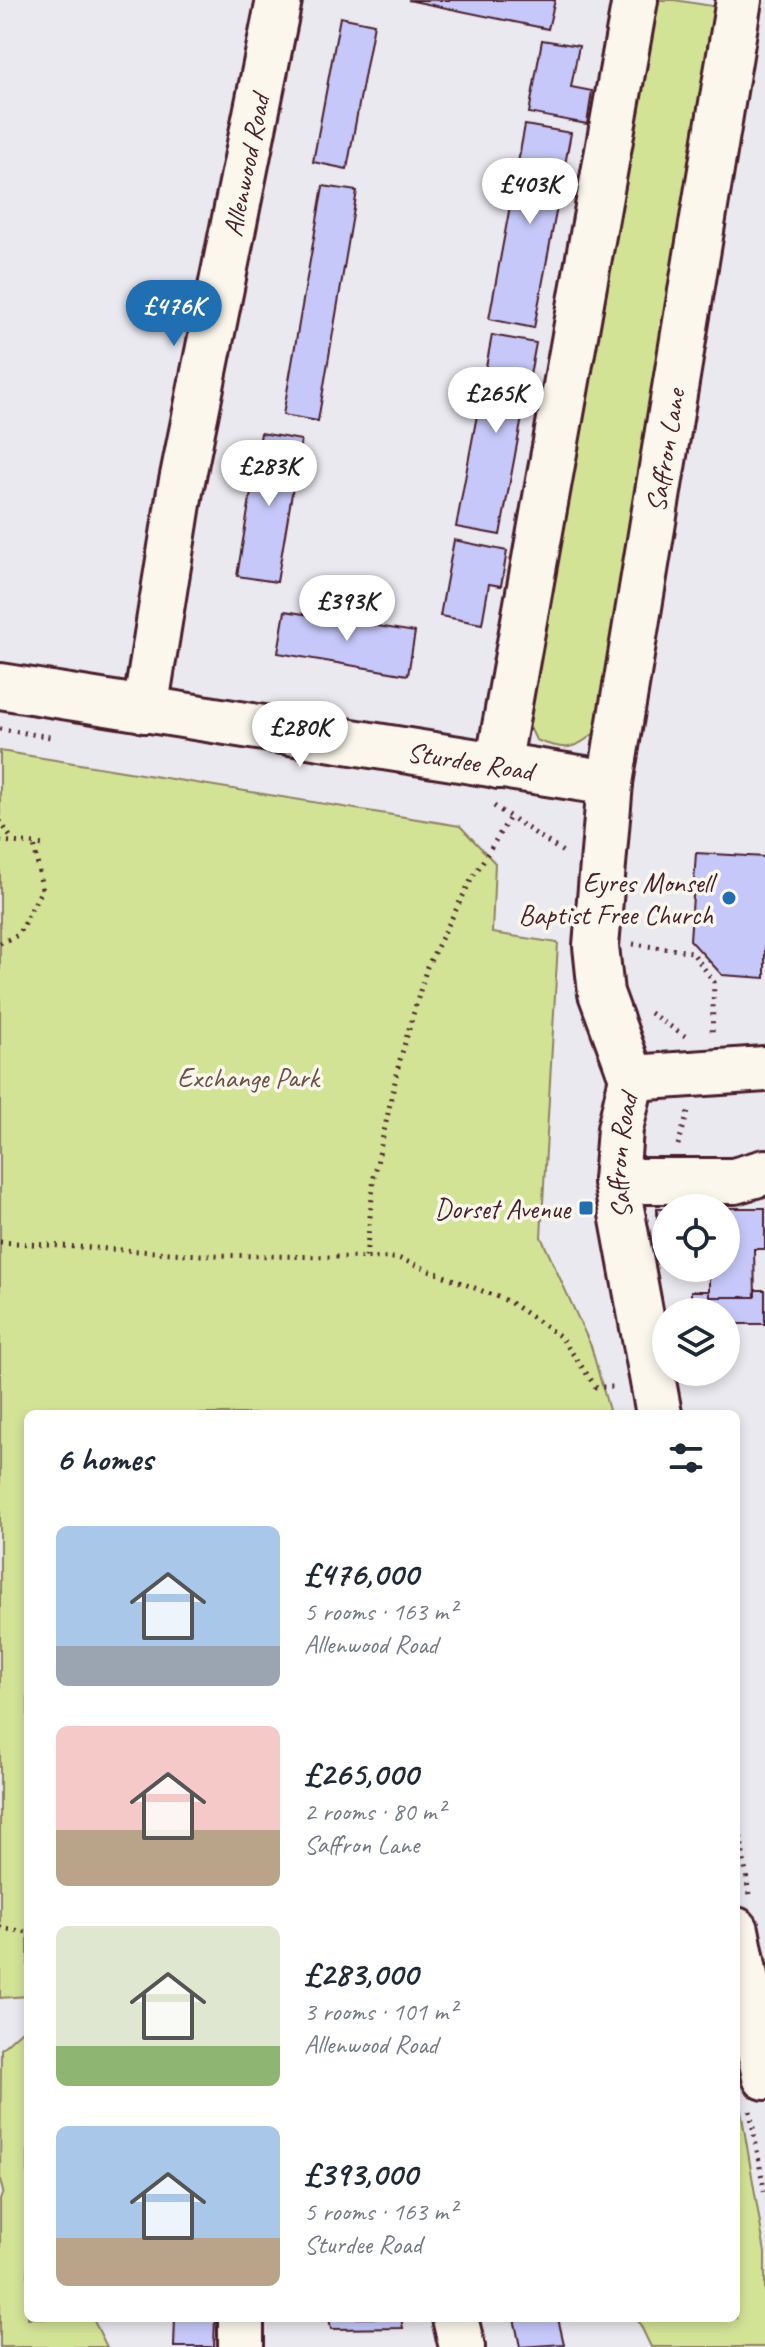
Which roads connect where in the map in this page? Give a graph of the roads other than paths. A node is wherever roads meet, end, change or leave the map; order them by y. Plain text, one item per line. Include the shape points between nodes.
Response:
1 (279, 0) edge
2 (635, 0) edge
3 (739, 0) edge
4 (0, 686) edge
5 (145, 710) junction
6 (610, 783) junction
7 (493, 784) junction
8 (600, 902) joint
9 (765, 1069) edge
10 (632, 1078) junction
11 (765, 1172) edge
12 (616, 1181) junction
13 (657, 1400) edge
14 (740, 1950) edge
15 (765, 2077) edge
16 (241, 2322) edge
17 (456, 2322) edge
18 (241, 2347) edge
19 (462, 2347) edge

1 - 5 street, Allenwood Road via 180,491
2 - 7 street
3 - 6 street, Saffron Lane
4 - 5 street, Sturdee Road
5 - 7 street, Sturdee Road
6 - 7 street, Sturdee Road
6 - 8 street, Saffron Lane
8 - 10 street, Saffron Road via 596,946 601,993
9 - 10 street
10 - 12 street, Saffron Road via 620,1129
11 - 12 street via 734,1181
12 - 13 street, Saffron Road
14 - 15 street
16 - 18 street
17 - 19 street

